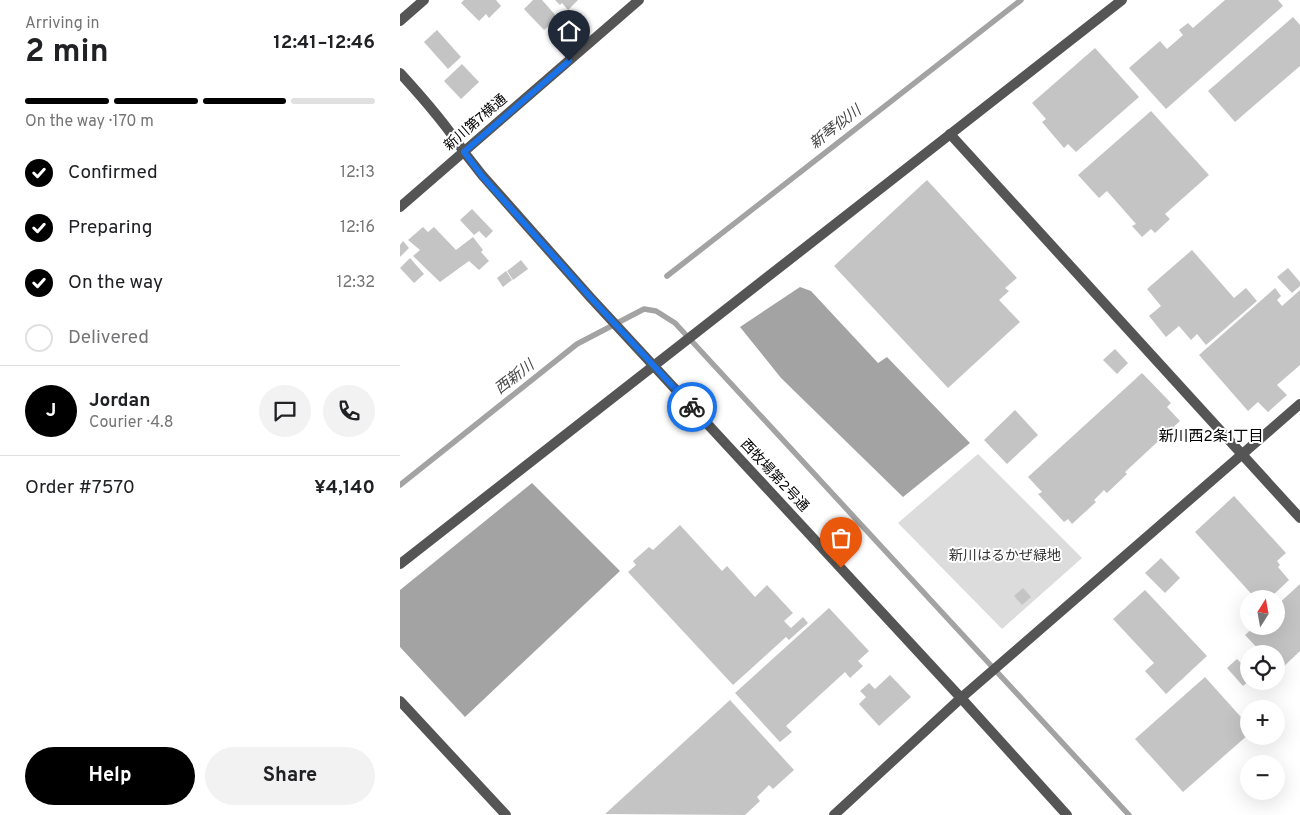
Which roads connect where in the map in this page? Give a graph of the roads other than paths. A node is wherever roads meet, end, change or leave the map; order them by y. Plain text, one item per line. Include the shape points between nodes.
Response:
1 (424, 0) edge
2 (638, 0) edge
3 (1122, 0) edge
4 (400, 21) edge
5 (400, 73) edge
6 (950, 134) junction
7 (464, 152) junction
8 (400, 207) edge
9 (653, 365) junction
10 (1300, 404) edge
11 (1242, 454) junction
12 (1300, 518) edge
13 (400, 564) edge
14 (961, 698) junction
15 (400, 701) edge
16 (506, 815) edge
17 (834, 815) edge
18 (1067, 815) edge

1 - 4 street
2 - 7 street, 新川第7横通
3 - 6 street
5 - 7 street, 西牧場第2号通
6 - 9 street
6 - 11 street
7 - 8 street, 新川第7横通
7 - 9 street, 西牧場第2号通
9 - 13 street
9 - 14 street, 西牧場第2号通
10 - 11 street
11 - 12 street
11 - 14 street
14 - 17 street
14 - 18 street, 西牧場第2号通
15 - 16 street

